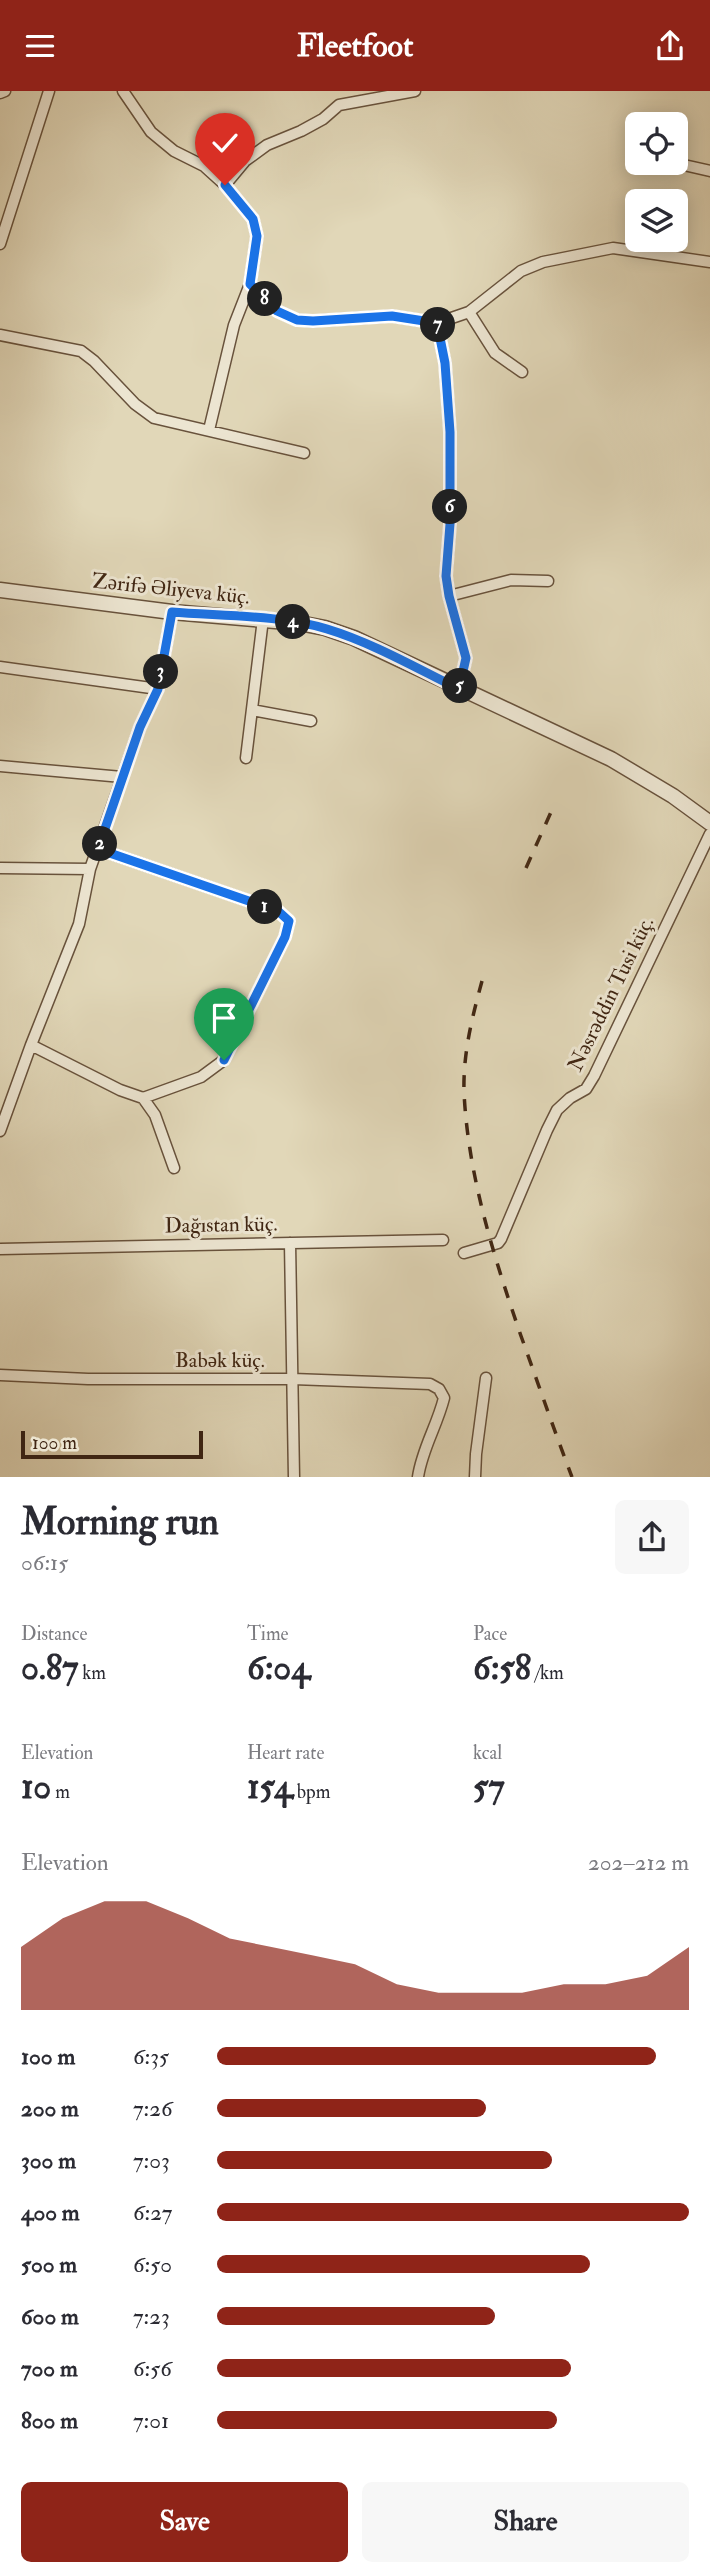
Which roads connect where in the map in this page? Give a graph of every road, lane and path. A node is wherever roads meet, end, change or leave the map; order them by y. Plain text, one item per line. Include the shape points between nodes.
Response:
1 (5, 91) edge
2 (49, 91) edge
3 (123, 91) edge
4 (415, 91) edge
5 (0, 93) edge
6 (688, 166) edge
7 (710, 171) edge
8 (225, 185) junction
9 (0, 244) edge
10 (710, 262) edge
11 (250, 284) junction
12 (469, 312) junction
13 (437, 323) junction
14 (0, 335) edge
15 (522, 372) dead end
16 (209, 430) junction
17 (304, 453) dead end
18 (548, 581) dead end
19 (0, 590) edge
20 (449, 596) junction
21 (172, 612) junction
22 (263, 619) junction
23 (0, 667) edge
24 (158, 689) junction
25 (459, 689) junction
26 (252, 710) junction
27 (311, 721) dead end
28 (246, 758) dead end
29 (0, 766) edge
30 (122, 777) junction
31 (710, 823) edge
32 (710, 834) edge
33 (98, 849) junction
34 (0, 868) edge
35 (90, 869) junction
36 (31, 1045) junction
37 (143, 1098) junction
38 (0, 1131) edge
39 (174, 1168) dead end
40 (443, 1240) dead end
41 (290, 1243) junction
42 (0, 1249) edge
43 (464, 1252) dead end
44 (0, 1375) edge
45 (486, 1378) dead end
46 (293, 1379) junction
47 (294, 1477) edge
48 (418, 1477) edge
49 (475, 1477) edge

1 - 5 street
2 - 9 street
3 - 8 street via 152,132 174,152 205,166
4 - 8 street via 339,105 323,119 267,145 245,161
6 - 7 street
8 - 11 street via 253,219 257,236
10 - 12 street via 613,248 543,262 521,271
11 - 13 street via 277,311 297,320 392,316
11 - 16 street via 234,325
12 - 13 street
12 - 15 street via 495,353
13 - 20 street via 450,432
14 - 16 street via 81,351 154,418
16 - 17 street
18 - 20 street via 511,580
19 - 21 street, Zərifə Əliyeva küç.
20 - 25 street via 466,658
21 - 22 street, Zərifə Əliyeva küç.
21 - 24 street
22 - 25 street, Zərifə Əliyeva küç. via 345,635
22 - 26 street
23 - 24 street
24 - 30 street
25 - 31 street, Zərifə Əliyeva küç. via 611,759
26 - 27 street
26 - 28 street
29 - 30 street
30 - 33 street
32 - 43 street, Nəsrəddin Tusi küç. via 594,1076 586,1089 557,1110 501,1239
33 - 35 street
33 - 37 street via 278,911 289,921 224,1060 201,1077
34 - 35 street
35 - 36 street via 79,924
36 - 37 street
36 - 38 street
37 - 39 street via 155,1115
40 - 41 street, Dağıstan küç.
41 - 42 street, Dağıstan küç.
41 - 46 street
44 - 46 street, Babək küç.
45 - 49 street
46 - 47 street
46 - 48 street, Babək küç. via 412,1382 439,1389 444,1398

